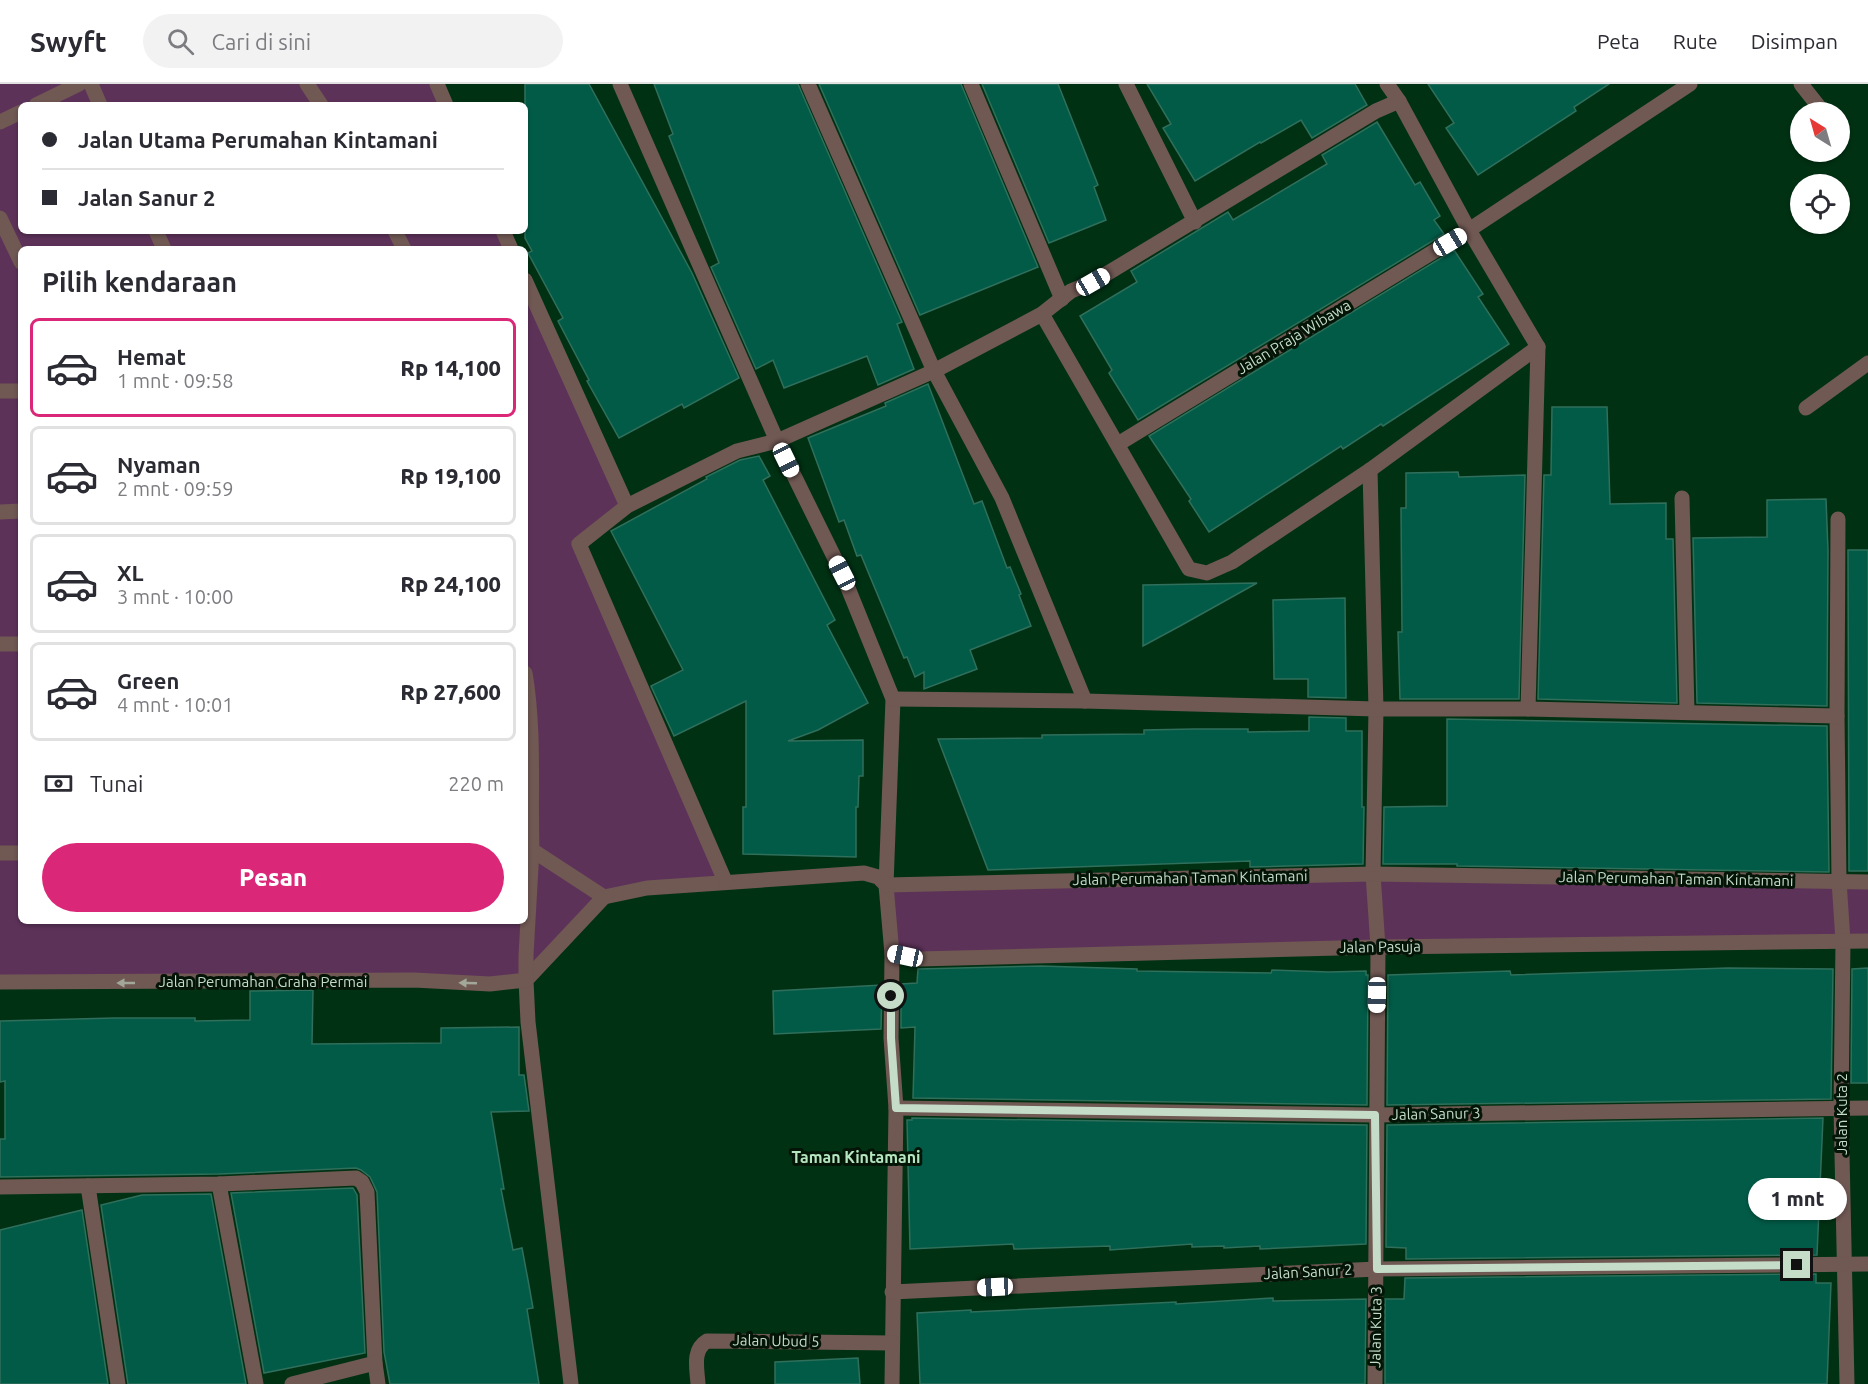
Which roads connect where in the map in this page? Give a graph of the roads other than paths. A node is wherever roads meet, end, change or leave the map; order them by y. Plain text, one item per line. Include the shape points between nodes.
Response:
1 (79, 84) edge
2 (91, 84) edge
3 (307, 84) edge
4 (437, 84) edge
5 (621, 84) edge
6 (808, 84) edge
7 (971, 84) edge
8 (1126, 84) edge
9 (1387, 84) edge
10 (1690, 84) edge
11 (1801, 84) edge
12 (1399, 101) junction
13 (42, 102) edge
14 (99, 102) edge
15 (319, 102) edge
16 (445, 102) edge
17 (1815, 102) edge
18 (18, 113) edge
19 (0, 122) edge
20 (0, 218) edge
21 (1195, 222) junction
22 (1469, 230) junction
23 (18, 256) edge
24 (528, 287) edge
25 (1062, 299) junction
26 (1042, 314) junction
27 (1538, 347) junction
28 (1868, 363) edge
29 (934, 371) junction
30 (0, 391) edge
31 (18, 391) edge
32 (1806, 408) dead end
33 (777, 441) junction
34 (1118, 444) junction
35 (1371, 470) junction
36 (1682, 498) dead end
37 (627, 506) junction
38 (18, 511) edge
39 (0, 512) edge
40 (1838, 519) dead end
41 (0, 639) edge
42 (0, 644) edge
43 (18, 644) edge
44 (528, 691) edge
45 (892, 699) junction
46 (1085, 701) junction
47 (1376, 709) junction
48 (1528, 709) junction
49 (1687, 712) junction
50 (1837, 716) junction
51 (528, 850) edge
52 (0, 853) edge
53 (18, 853) edge
54 (1373, 874) junction
55 (724, 881) junction
56 (1839, 881) junction
57 (1868, 882) edge
58 (885, 885) junction
59 (604, 897) junction
60 (527, 924) edge
61 (1843, 941) junction
62 (1868, 941) edge
63 (1378, 947) junction
64 (892, 954) junction
65 (526, 980) junction
66 (0, 982) edge
67 (896, 1108) junction
68 (1841, 1108) junction
69 (1868, 1108) edge
70 (1375, 1115) junction
71 (219, 1184) junction
72 (88, 1186) junction
73 (0, 1187) edge
74 (1844, 1264) junction
75 (1868, 1264) edge
76 (1377, 1269) junction
77 (892, 1292) junction
78 (892, 1343) junction
79 (375, 1363) junction
80 (118, 1384) edge
81 (256, 1384) edge
82 (292, 1384) edge
83 (378, 1384) edge
84 (571, 1384) edge
85 (698, 1384) edge
86 (892, 1384) edge
87 (1375, 1384) edge
88 (1847, 1384) edge

1 - 13 street
2 - 14 street
3 - 15 street
4 - 16 street
5 - 33 street
6 - 29 street
7 - 25 street
8 - 21 street
9 - 12 street
10 - 22 street, Jalan Praja Wibawa
11 - 17 street
12 - 21 street via 1376,111
12 - 22 street
18 - 19 street
20 - 23 street
21 - 25 street
22 - 27 street
22 - 34 street, Jalan Praja Wibawa
24 - 37 street
25 - 26 street
26 - 29 street
26 - 34 street
27 - 35 street
27 - 48 street
28 - 32 street
29 - 33 street
29 - 46 street via 1002,498
30 - 31 street
33 - 37 street via 737,451
33 - 45 street via 842,573
34 - 35 street via 1190,569 1207,573 1232,562
35 - 47 street, Jalan Kuta 3
36 - 49 street
37 - 55 street via 579,544
38 - 39 street
40 - 50 street, Jalan Kuta 2
41 - 42 street
42 - 43 street
44 - 51 street via 532,743
45 - 46 street
45 - 58 street
46 - 47 street
47 - 48 street
47 - 54 street, Jalan Kuta 3
48 - 49 street
49 - 50 street
50 - 56 street, Jalan Kuta 2
51 - 59 street
52 - 53 street
54 - 56 street, Jalan Perumahan Taman Kintamani
54 - 58 street, Jalan Perumahan Taman Kintamani
54 - 63 street, Jalan Kuta 3
55 - 58 street, Jalan Perumahan Taman Kintamani via 864,873 878,877
55 - 59 street, Jalan Perumahan Taman Kintamani via 647,888
56 - 57 street, Jalan Perumahan Taman Kintamani
56 - 61 street, Jalan Kuta 2
58 - 64 street
59 - 65 street
60 - 65 street
61 - 62 street, Jalan Pasuja
61 - 63 street, Jalan Pasuja
61 - 68 street, Jalan Kuta 2
63 - 64 street, Jalan Pasuja via 919,959
63 - 70 street, Jalan Kuta 3
64 - 67 street via 891,1038
65 -> 66 street, Jalan Perumahan Graha Permai via 490,984
65 - 84 street
67 - 70 street, Jalan Sanur 3
67 - 77 street
68 - 69 street, Jalan Sanur 3
68 - 70 street, Jalan Sanur 3
68 - 74 street, Jalan Kuta 2
70 - 76 street, Jalan Kuta 3
71 - 72 street
71 - 79 street via 356,1178 362,1182 367,1192
71 - 81 street
72 - 73 street
72 - 80 street
74 - 75 street, Jalan Sanur 2
74 - 76 street, Jalan Sanur 2
74 - 88 street, Jalan Kuta 2
76 - 77 street, Jalan Sanur 2
76 - 87 street, Jalan Kuta 3
77 - 78 street
78 - 85 street, Jalan Ubud 5 via 707,1341 696,1358
78 - 86 street
79 - 82 street
79 - 83 street

